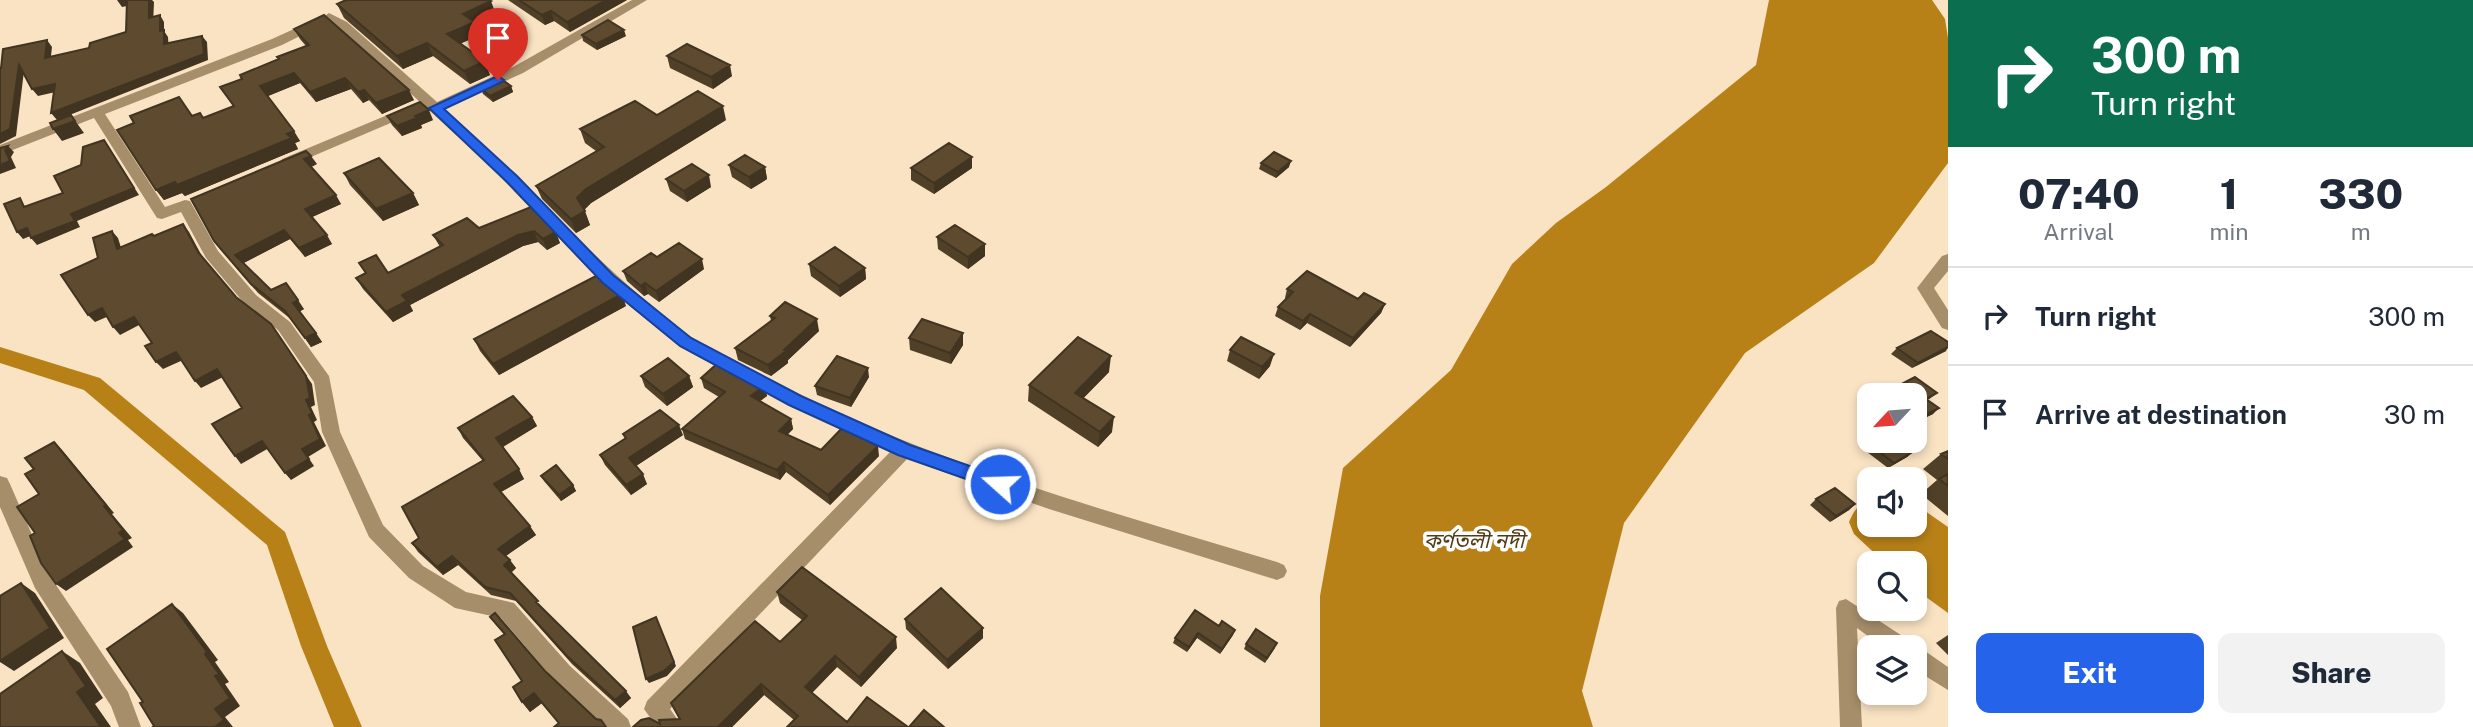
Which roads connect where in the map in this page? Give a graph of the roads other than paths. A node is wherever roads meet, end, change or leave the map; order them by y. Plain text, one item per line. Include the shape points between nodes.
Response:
1 (641, 0) edge
2 (432, 105) junction
3 (96, 111) junction
4 (0, 150) edge
5 (274, 168) edge
6 (1948, 260) edge
7 (1948, 324) edge
8 (904, 450) junction
9 (0, 484) edge
10 (1277, 571) dead end
11 (1884, 635) edge
12 (1927, 665) edge
13 (1948, 680) edge
14 (655, 709) junction
15 (130, 727) edge
16 (620, 727) edge
17 (635, 727) edge
18 (672, 727) edge
19 (1851, 727) edge

1 - 2 street via 518,70
2 - 3 street via 335,14 277,42
2 - 5 street
2 - 8 street via 512,179 608,279 686,342 795,400
3 - 4 street
3 - 16 street via 162,214 190,203 212,254 250,299 284,326 323,381 331,432 376,531 416,572 462,601 507,610 562,673
6 - 7 street via 1925,288
8 - 10 street via 1049,501
8 - 14 street
9 - 15 street via 42,582 120,700
11 - 19 street via 1846,608
12 - 13 street
14 - 17 street
14 - 18 street

